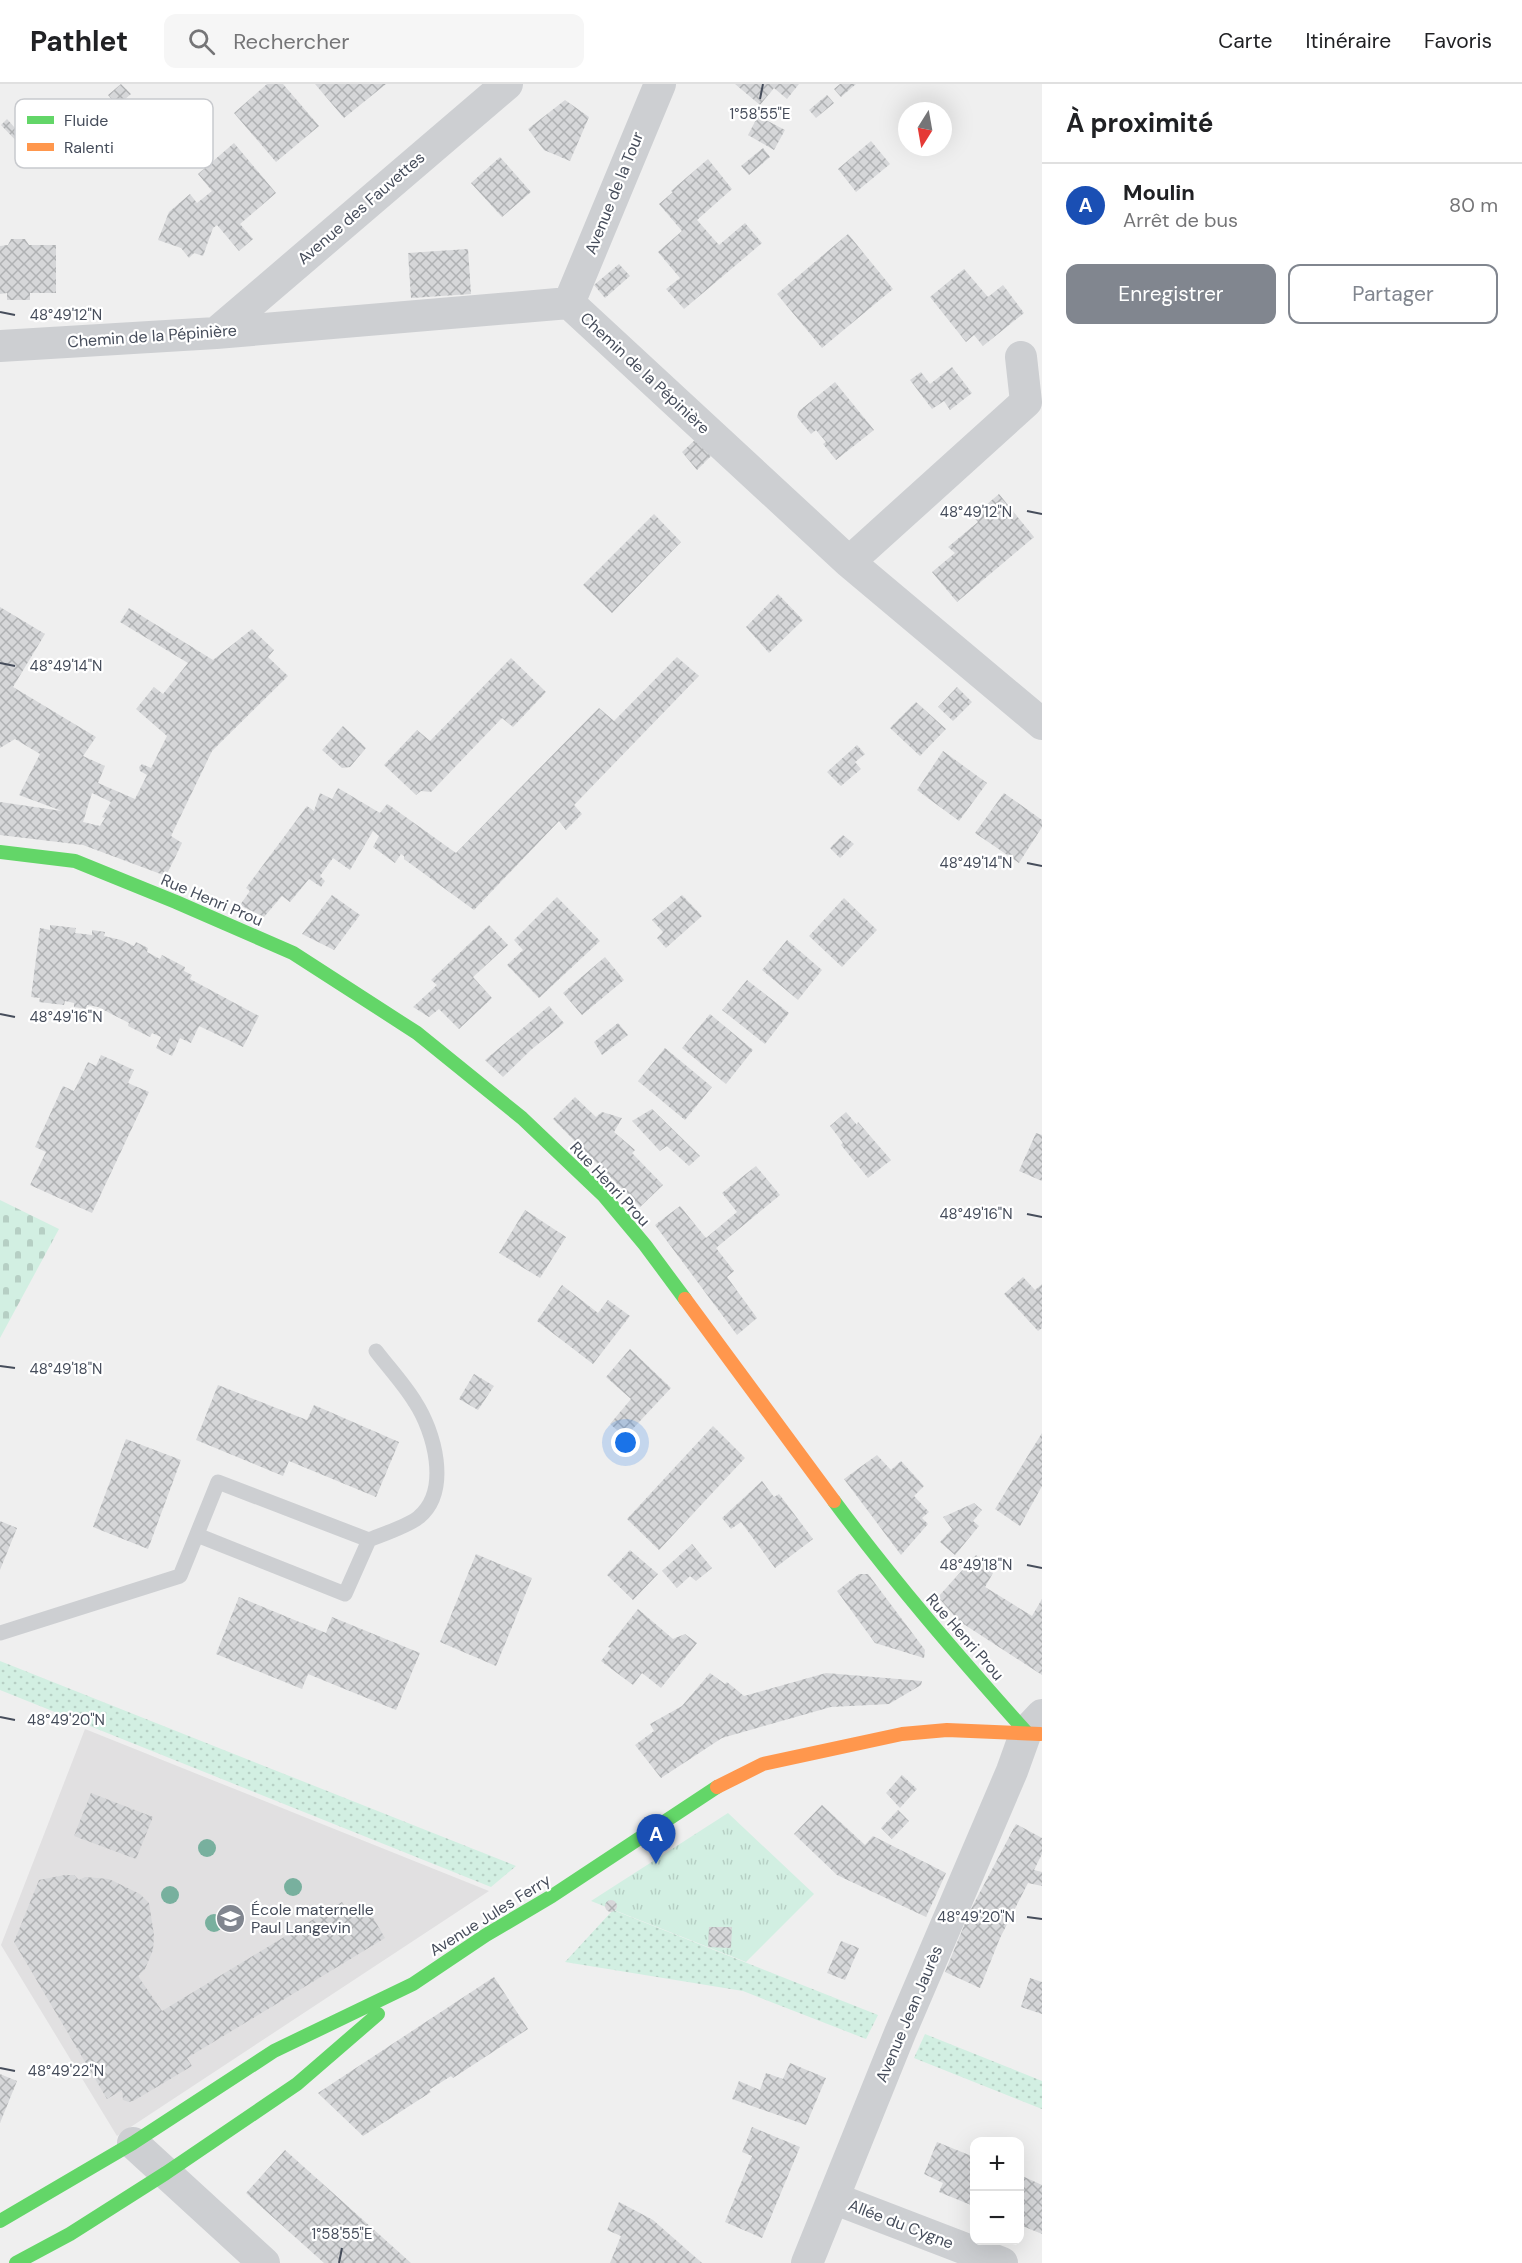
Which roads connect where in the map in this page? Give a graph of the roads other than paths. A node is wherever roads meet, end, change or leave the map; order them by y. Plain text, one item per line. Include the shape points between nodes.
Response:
1 (507, 84) edge
2 (660, 84) edge
3 (569, 303) junction
4 (216, 333) junction
5 (0, 346) edge
6 (1022, 357) dead end
7 (1034, 407) edge
8 (849, 561) junction
9 (1042, 724) edge
10 (0, 852) edge
11 (376, 1351) dead end
12 (196, 1536) junction
13 (369, 1540) junction
14 (0, 1633) edge
15 (1037, 1727) edge
16 (413, 1983) junction
17 (133, 2144) junction
18 (166, 2173) junction
19 (834, 2198) junction
20 (0, 2221) edge
21 (16, 2263) edge
22 (264, 2263) edge
23 (807, 2263) edge
24 (1002, 2263) edge

1 - 4 street, Avenue des Fauvettes
2 - 3 street, Avenue de la Tour
3 - 4 street, Chemin de la Pépinière
3 - 8 street, Chemin de la Pépinière
4 - 5 street, Chemin de la Pépinière
6 - 7 street
7 - 8 street
8 - 9 street, Chemin de la Pépinière
10 - 15 street, Rue Henri Prou via 75,861 292,953 417,1033 522,1118 604,1196 645,1245 874,1555 954,1651
11 - 13 lane via 416,1402 434,1442 437,1477 433,1497 419,1517
12 - 13 lane via 345,1594
12 - 13 lane via 218,1482
12 - 14 lane via 180,1576
15 - 16 street, Avenue Jules Ferry via 902,1734 763,1764 716,1787
15 - 19 street, Avenue Jean Jaurès via 1012,1771
16 - 17 street, Avenue Jules Ferry via 274,2051
16 - 18 street via 297,2084
17 - 18 street
17 - 20 street, Avenue Jules Ferry
18 - 21 street
18 - 22 street
19 - 23 street, Avenue Jean Jaurès
19 - 24 street, Allée du Cygne

